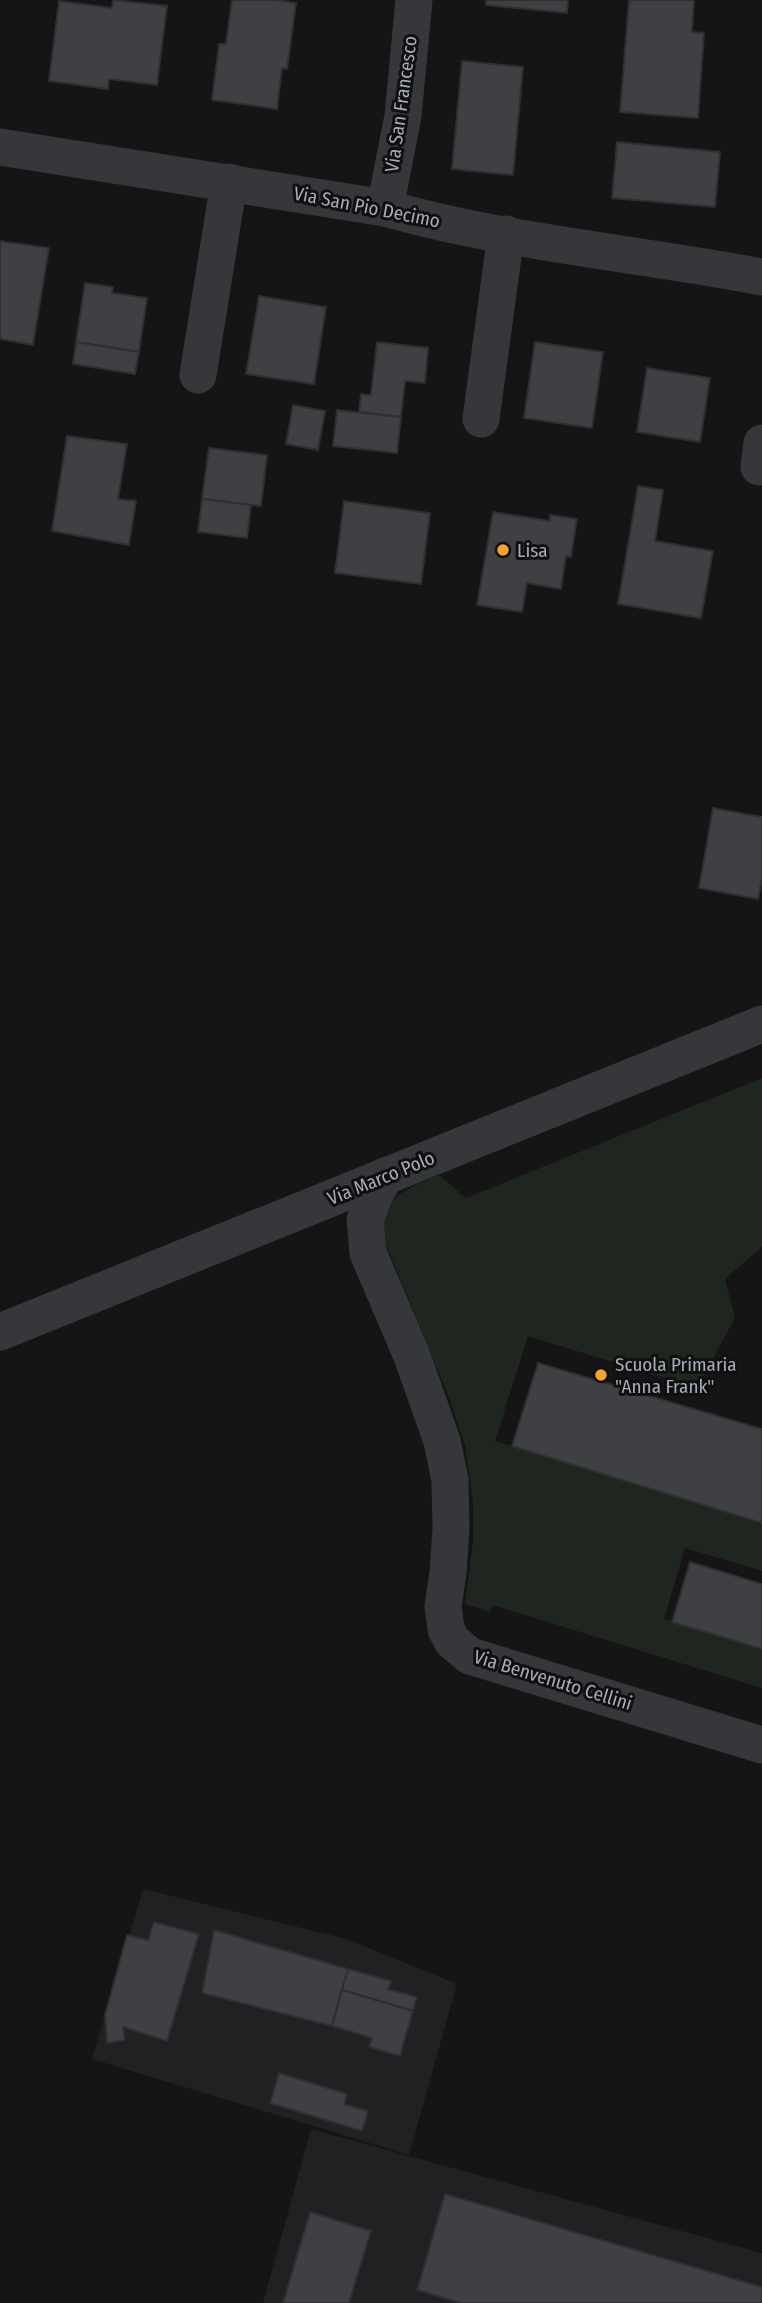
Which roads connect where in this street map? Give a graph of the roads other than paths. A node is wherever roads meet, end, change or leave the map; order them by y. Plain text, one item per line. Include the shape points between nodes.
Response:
1 (414, 0) edge
2 (0, 147) edge
3 (229, 182) junction
4 (386, 208) junction
5 (506, 234) junction
6 (762, 277) edge
7 (198, 375) dead end
8 (481, 419) dead end
9 (762, 1024) edge
10 (386, 1176) junction
11 (0, 1332) edge
12 (762, 1745) edge

1 - 4 street, Via San Francesco via 403,116
2 - 3 street, Via San Pio Decimo
3 - 4 street, Via San Pio Decimo
3 - 7 street
4 - 5 street, Via San Pio Decimo
5 - 6 street, Via San Pio Decimo
5 - 8 street
9 - 10 street, Via Marco Polo
10 - 11 street, Via Marco Polo
10 - 12 street, Via Benvenuto Cellini via 365,1220 368,1253 442,1441 450,1479 449,1562 443,1606 452,1641 470,1656

